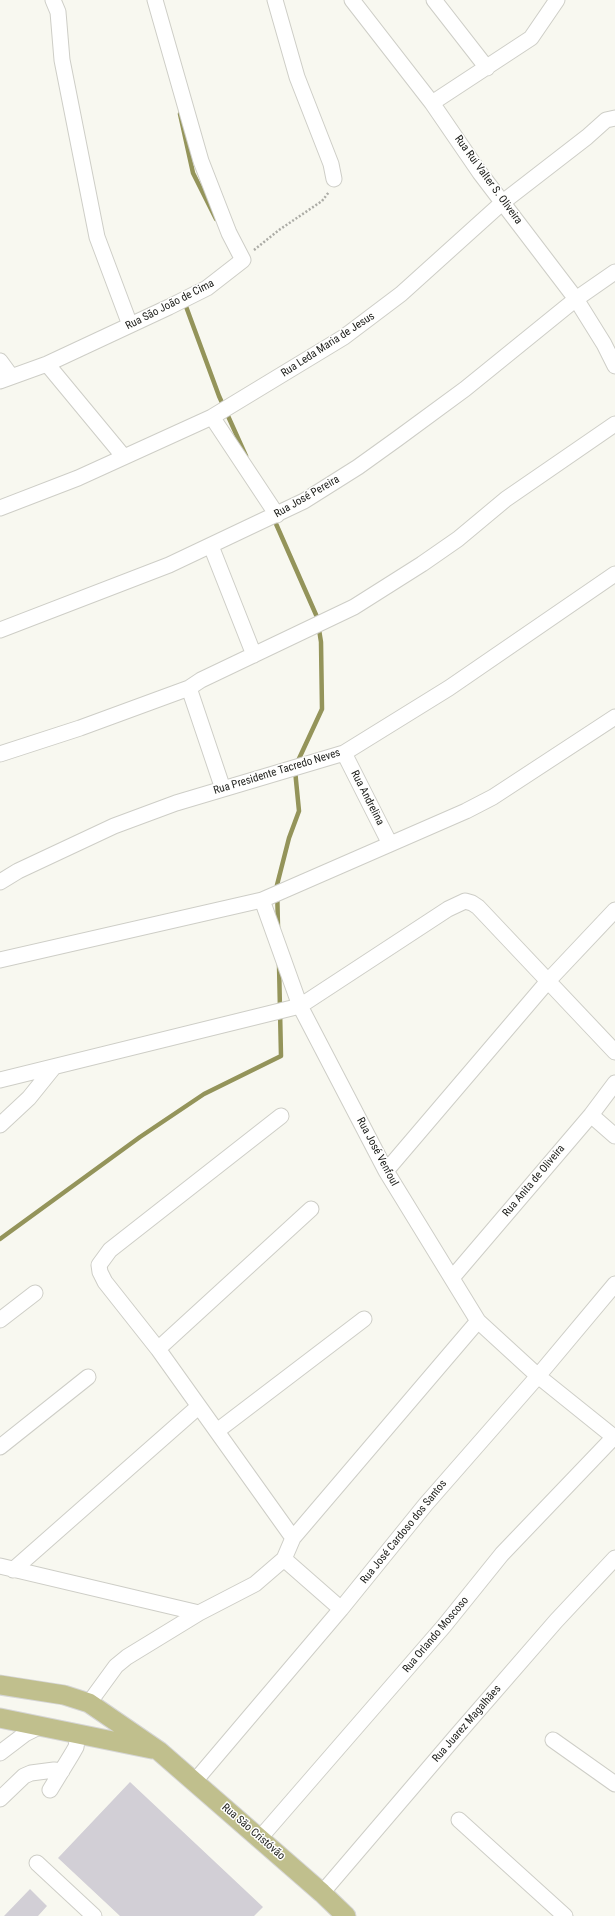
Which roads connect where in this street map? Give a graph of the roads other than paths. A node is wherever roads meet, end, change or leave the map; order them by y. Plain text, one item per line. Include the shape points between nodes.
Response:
1 (53, 0) edge
2 (155, 0) edge
3 (275, 0) edge
4 (352, 0) edge
5 (434, 0) edge
6 (557, 0) edge
7 (487, 68) junction
8 (432, 103) junction
9 (615, 118) edge
10 (334, 179) road end
11 (503, 202) junction
12 (615, 272) edge
13 (576, 299) junction
14 (130, 326) junction
15 (0, 361) edge
16 (47, 364) junction
17 (615, 366) edge
18 (6, 379) edge
19 (212, 417) junction
20 (615, 424) edge
21 (124, 457) junction
22 (0, 508) edge
23 (277, 515) junction
24 (211, 546) junction
25 (615, 574) edge
26 (0, 630) edge
27 (254, 655) junction
28 (189, 688) junction
29 (615, 717) edge
30 (344, 752) junction
31 (0, 754) edge
32 (223, 789) junction
33 (390, 844) junction
34 (0, 882) edge
35 (262, 900) junction
36 (615, 910) edge
37 (0, 960) edge
38 (548, 981) junction
39 (300, 1006) junction
40 (615, 1052) edge
41 (54, 1067) junction
42 (0, 1080) edge
43 (615, 1084) edge
44 (591, 1115) junction
45 (281, 1116) dead end
46 (0, 1125) edge
47 (615, 1136) edge
48 (386, 1171) junction
49 (311, 1209) dead end
50 (452, 1278) junction
51 (615, 1284) edge
52 (35, 1293) dead end
53 (364, 1319) dead end
54 (0, 1320) edge
55 (478, 1321) junction
56 (158, 1348) junction
57 (538, 1376) junction
58 (88, 1377) dead end
59 (198, 1407) junction
60 (217, 1431) junction
61 (615, 1437) edge
62 (0, 1447) edge
63 (293, 1538) junction
64 (615, 1558) edge
65 (284, 1559) junction
66 (7, 1568) edge
67 (341, 1609) junction
68 (199, 1613) junction
69 (3, 1688) edge
70 (89, 1703) junction
71 (0, 1718) edge
72 (39, 1727) junction
73 (79, 1735) junction
74 (553, 1740) dead end
75 (159, 1751) junction
76 (0, 1753) edge
77 (62, 1771) junction
78 (195, 1781) junction
79 (615, 1784) edge
80 (50, 1790) dead end
81 (0, 1799) edge
82 (460, 1820) dead end
83 (260, 1838) junction
84 (37, 1863) dead end
85 (322, 1893) junction
86 (94, 1916) edge
87 (346, 1916) edge
88 (565, 1916) edge

1 - 14 street via 58,12 62,60 97,237
2 - 14 street, Rua São João de Cima via 201,161 243,260 207,288
3 - 10 street via 297,77 331,164
4 - 8 street, Rua Rui Valter S. Oliveira
5 - 7 street
6 - 7 street via 531,38
7 - 8 street
8 - 11 street, Rua Rui Valter S. Oliveira
9 - 11 street, Rua Leda Maria de Jesus via 606,120
11 - 13 street, Rua Rui Valter S. Oliveira
11 - 19 street, Rua Leda Maria de Jesus via 378,313 344,337
12 - 13 street, Rua José Pereira
13 - 17 street, Rua Rui Valter S. Oliveira
13 - 23 street, Rua José Pereira via 465,389 397,440 326,487
14 - 16 street, Rua São João de Cima
15 - 18 street
16 - 18 street, Rua São João de Cima
16 - 21 street
19 - 21 street, Rua Leda Maria de Jesus
19 - 23 street
20 - 27 street via 506,499 422,564 354,607
21 - 22 street, Rua Leda Maria de Jesus
23 - 24 street, Rua José Pereira
24 - 26 street, Rua José Pereira via 169,565
24 - 27 street
25 - 30 street, Rua Presidente Tacredo Neves via 449,688
27 - 28 street
28 - 31 street
28 - 32 street
29 - 33 street via 493,797
30 - 32 street, Rua Presidente Tacredo Neves
30 - 33 street, Rua Andrelina
32 - 34 street, Rua Presidente Tacredo Neves via 114,826 25,867
33 - 35 street
35 - 37 street
35 - 39 street, Rua José Venfoul
36 - 38 street
38 - 39 street via 478,907 472,902 465,901 448,909
38 - 40 street
38 - 48 street
39 - 41 street
39 - 48 street, Rua José Venfoul
41 - 42 street
41 - 46 street via 29,1098
43 - 44 street, Rua Anita de Oliveira
44 - 47 street
44 - 50 street, Rua Anita de Oliveira
45 - 56 street via 110,1250 99,1265 105,1282
48 - 50 street, Rua José Venfoul
49 - 56 street
50 - 55 street, Rua José Venfoul
51 - 57 street, Rua José Cardoso dos Santos
52 - 54 street
53 - 60 street
55 - 57 street, Rua José Venfoul
55 - 63 street
56 - 59 street
57 - 61 street, Rua José Venfoul
57 - 67 street, Rua José Cardoso dos Santos via 426,1504
58 - 62 street
59 - 60 street
59 - 66 street
60 - 63 street
61 - 83 street, Rua Orlando Moscoso via 502,1554 444,1626
63 - 65 street
64 - 85 street, Rua Juarez Magalhães via 556,1621
65 - 67 street
65 - 68 street via 255,1584
66 - 68 street
67 - 78 street, Rua José Cardoso dos Santos
68 - 70 street via 116,1666
69 - 70 main road, Rua São Cristóvão via 64,1696
70 - 73 main road via 96,1720 90,1729
70 - 75 main road, Rua São Cristóvão
71 - 72 main road, Rua São Cristóvão
72 - 73 main road, Rua São Cristóvão
72 - 76 street
73 - 75 main road, Rua São Cristóvão
73 - 77 street via 76,1747
74 - 79 street
75 - 78 main road, Rua São Cristóvão
77 - 80 street
77 - 81 street via 31,1773 24,1776
78 - 83 main road, Rua São Cristóvão
82 - 88 street
83 - 85 main road, Rua São Cristóvão
84 - 86 street
85 - 87 main road, Rua São Cristóvão

